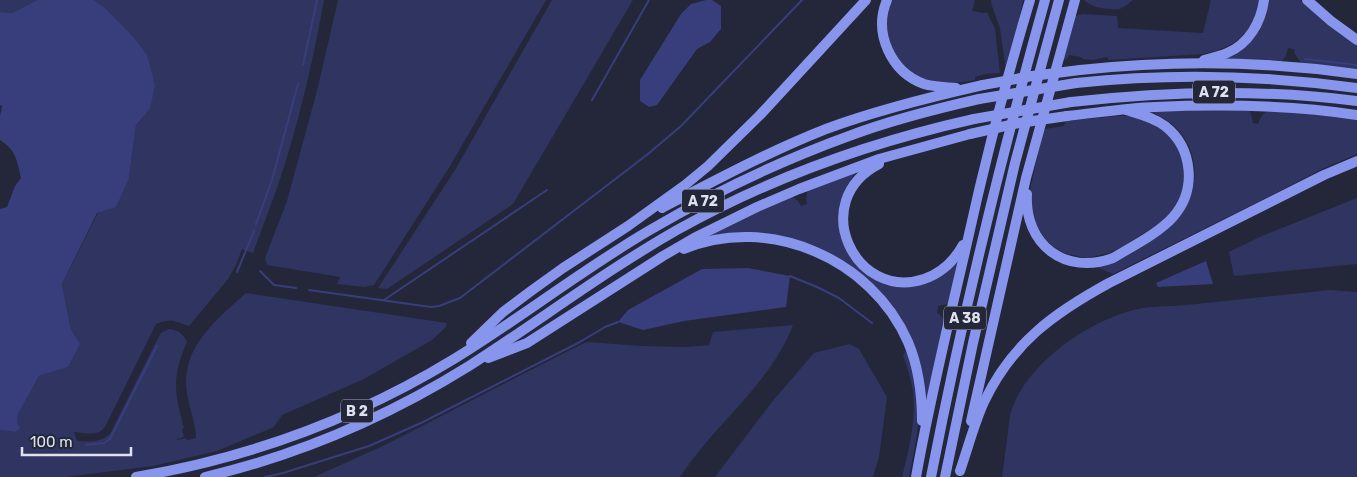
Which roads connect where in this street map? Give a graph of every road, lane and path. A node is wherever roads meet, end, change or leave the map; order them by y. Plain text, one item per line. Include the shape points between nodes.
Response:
1 (866, 0) edge
2 (887, 0) edge
3 (1026, 0) edge
4 (1030, 0) edge
5 (1045, 0) edge
6 (1059, 0) edge
7 (1075, 0) edge
8 (1264, 0) edge
9 (1307, 0) edge
10 (1020, 33) junction
11 (1357, 40) edge
12 (1194, 63) junction
13 (1357, 74) edge
14 (967, 88) junction
15 (1357, 88) edge
16 (1357, 101) edge
17 (1126, 110) junction
18 (1357, 115) edge
19 (896, 153) junction
20 (1357, 161) edge
21 (1026, 178) junction
22 (971, 223) junction
23 (628, 226) junction
24 (632, 275) junction
25 (454, 359) junction
26 (468, 366) junction
27 (919, 458) junction
28 (960, 474) edge
29 (136, 477) edge
30 (205, 477) edge
31 (916, 477) edge
32 (931, 477) edge
33 (945, 477) edge

1 - 23 highway via 723,152 685,185
2 - 14 highway via 882,19 883,35 897,65 924,84
3 - 10 highway
4 - 10 highway
5 - 32 highway, A 38 via 960,338
6 - 33 highway, A 38 via 1016,163
7 - 21 highway
8 - 12 highway via 1257,25 1241,45 1226,54
9 - 11 highway
10 - 22 highway
12 - 13 highway via 1256,64
12 - 14 highway, bridge via 1080,70
14 - 23 highway via 894,107 792,143
15 - 25 highway, A 72, bridge via 1277,79 1186,76 1120,79 1076,83 922,113 849,136 738,183 634,240
16 - 26 highway, A 72, bridge via 1234,92 1114,97 974,119 926,130 802,170 726,204 631,258
17 - 18 highway via 1257,106
17 - 19 highway, bridge via 1019,124
17 - 21 highway via 1164,125 1184,149 1189,172 1186,195 1180,209 1164,226 1105,261 1073,262 1051,251 1035,235 1026,207
19 - 22 highway via 862,174 846,199 844,233 854,255 866,267 895,281 912,282 928,278 954,259
19 - 24 highway via 757,207 694,238
20 - 28 highway via 1118,278 1056,315 1022,346 996,379 979,414
21 - 28 highway
22 - 27 highway
23 - 25 highway via 503,312
24 - 26 highway via 527,343
24 - 27 highway via 693,246 735,237 764,238 792,244 820,253 845,267 886,305 910,348 922,395
25 - 29 highway, B 2 via 382,399 294,436 233,456
26 - 30 highway, B 2 via 353,428 276,458
27 - 31 highway

